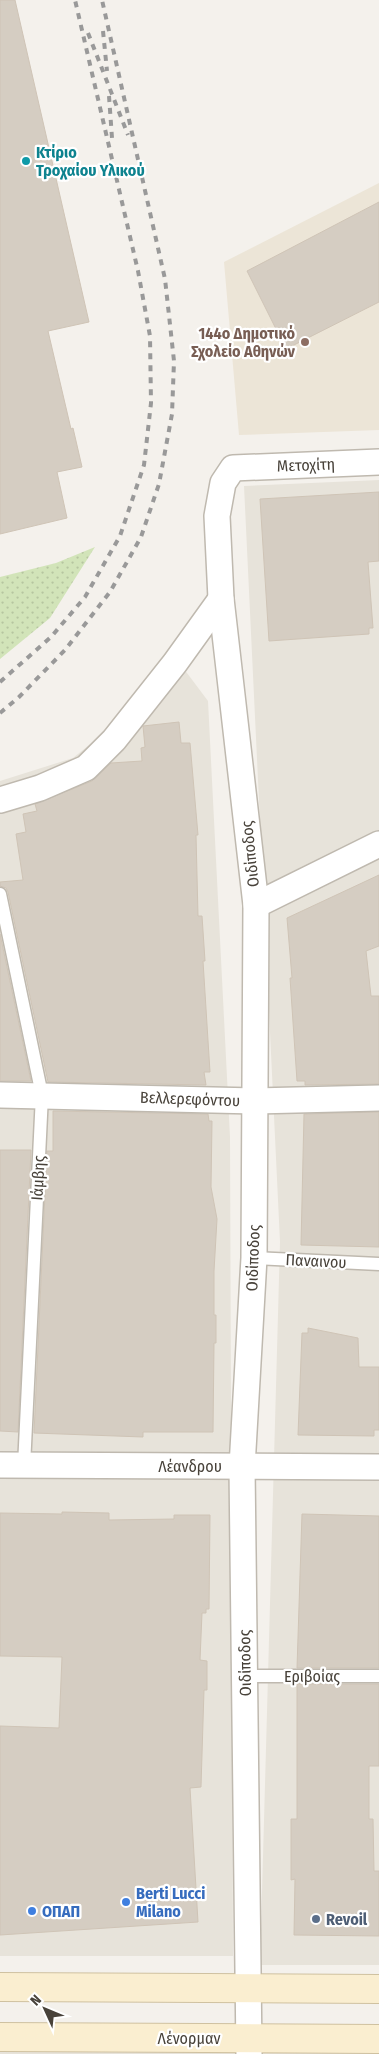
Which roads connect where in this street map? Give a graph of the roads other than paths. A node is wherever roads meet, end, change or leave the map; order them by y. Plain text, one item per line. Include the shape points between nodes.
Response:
1 (379, 462) edge
2 (233, 468) joint
3 (221, 599) junction
4 (0, 800) edge
5 (379, 844) edge
6 (0, 894) edge
7 (256, 905) junction
8 (0, 1095) edge
9 (42, 1095) junction
10 (379, 1098) edge
11 (255, 1101) junction
12 (254, 1258) junction
13 (379, 1264) edge
14 (12, 1466) edge
15 (242, 1466) junction
16 (379, 1467) edge
17 (245, 1676) junction
18 (379, 1676) edge
19 (0, 1987) edge
20 (249, 1988) junction
21 (379, 1989) edge
22 (0, 2037) edge
23 (379, 2039) edge
24 (249, 2046) edge

1 - 2 street, Μετοχίτη
2 - 3 street, Οιδίποδος via 223,483 217,516
3 - 4 street via 120,732 86,768 40,788
3 - 7 street, Οιδίποδος
5 - 7 street
6 - 9 lane, Ιάμβης
7 - 11 street, Οιδίποδος
8 - 9 street, Βελλερεφόντου
9 - 11 street, Βελλερεφόντου
9 - 14 lane, Ιάμβης
10 - 11 street, Βελλερεφόντου
11 - 12 street, Οιδίποδος
12 - 13 lane, Παναινου
12 - 15 street, Οιδίποδος
14 - 15 street, Λέανδρου
15 - 16 street, Λέανδρου
15 - 17 street, Οιδίποδος
17 - 18 lane, Εριβοίας
17 - 20 street, Οιδίποδος
19 - 20 main road
20 - 21 main road
20 - 24 street, Οιδίποδος
22 - 24 main road, Λένορμαν
23 - 24 main road, Λένορμαν

